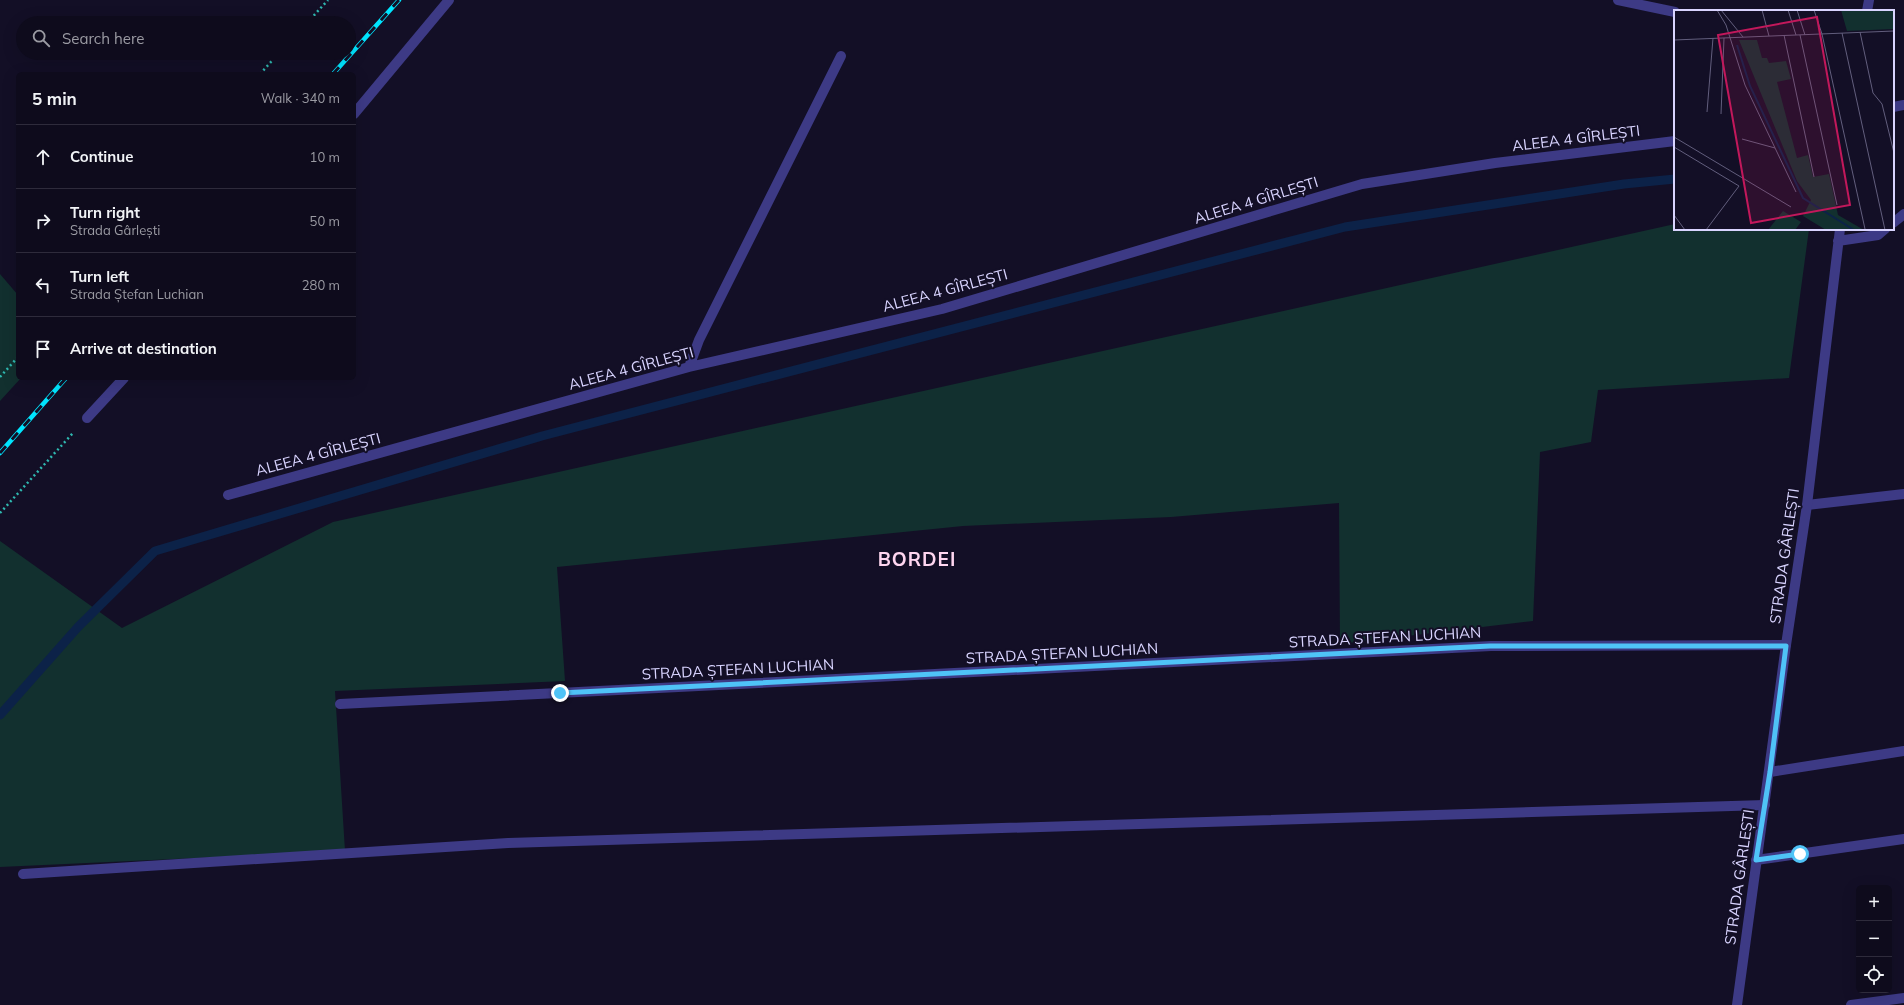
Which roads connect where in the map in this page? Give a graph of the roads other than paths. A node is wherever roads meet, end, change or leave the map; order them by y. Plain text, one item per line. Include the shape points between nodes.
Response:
1 (449, 0) edge
2 (1618, 0) edge
3 (1869, 0) edge
4 (1867, 10) edge
5 (1674, 12) edge
6 (841, 56) dead end
7 (1904, 105) edge
8 (1894, 107) edge
9 (356, 112) edge
10 (1674, 140) edge
11 (1904, 214) edge
12 (1894, 222) edge
13 (1840, 230) edge
14 (1884, 230) edge
15 (1838, 241) junction
16 (689, 367) junction
17 (122, 380) edge
18 (87, 418) road end
19 (1904, 494) edge
20 (228, 495) dead end
21 (1807, 505) junction
22 (1786, 646) junction
23 (340, 704) dead end
24 (1904, 751) edge
25 (1770, 772) junction
26 (1764, 805) junction
27 (1904, 839) edge
28 (1756, 860) junction
29 (23, 874) dead end
30 (1904, 998) edge
31 (1737, 1005) edge
32 (1851, 1005) edge

1 - 9 street
2 - 5 street
3 - 4 street
6 - 16 street via 699,340
7 - 8 street
10 - 16 street, ALEEA 4 GÎRLEȘTI via 1495,163 1362,184 942,309
11 - 12 street
13 - 15 street, STRADA GÂRLEȘTI
14 - 15 street via 1878,235
15 - 21 street, STRADA GÂRLEȘTI
16 - 20 street, ALEEA 4 GÎRLEȘTI
17 - 18 street
19 - 21 street
21 - 22 street, STRADA GÂRLEȘTI
22 - 23 street, STRADA ȘTEFAN LUCHIAN via 1483,647
22 - 25 street, STRADA GÂRLEȘTI
24 - 25 street
25 - 26 street, STRADA GÂRLEȘTI
26 - 28 street, STRADA GÂRLEȘTI
26 - 29 street via 508,843
27 - 28 street
28 - 31 street, STRADA GÂRLEȘTI
30 - 32 street

